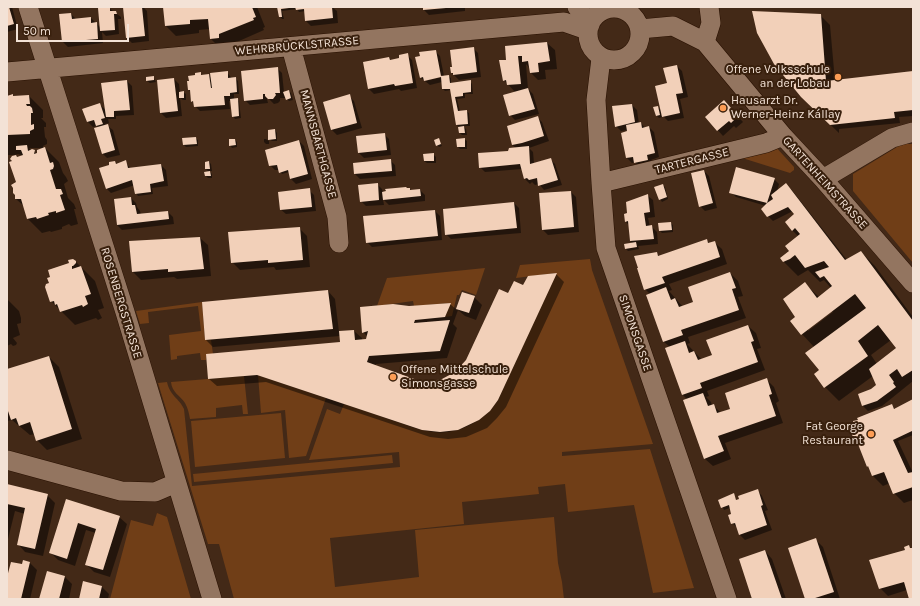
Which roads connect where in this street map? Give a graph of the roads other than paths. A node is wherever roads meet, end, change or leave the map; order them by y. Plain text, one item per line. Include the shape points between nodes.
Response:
1 (28, 7) edge
2 (577, 7) edge
3 (709, 7) edge
4 (593, 18) edge
5 (640, 29) junction
6 (705, 42) junction
7 (291, 47) junction
8 (601, 58) junction
9 (47, 67) junction
10 (7, 72) edge
11 (913, 132) edge
12 (783, 136) junction
13 (823, 179) junction
14 (600, 183) junction
15 (339, 243) dead end
16 (913, 283) edge
17 (7, 460) edge
18 (176, 483) junction
19 (212, 599) edge
20 (727, 599) edge

1 - 9 street, ROSENBERGSTRASSE
2 - 4 street
3 - 6 street via 711,23
4 - 5 street via 606,8 618,8 632,15
4 - 7 street, WEHRBRÜCKLSTRASSE
4 - 8 street via 590,48
5 - 6 street, GARTENHEIMSTRASSE via 673,26
5 - 8 street via 636,49 624,59 609,61
6 - 12 street, GARTENHEIMSTRASSE
7 - 9 street, WEHRBRÜCKLSTRASSE
7 - 15 street, MANNSBARTHGASSE via 337,217
8 - 14 street, SIMONSGASSE via 596,100
9 - 10 street, WEHRBRÜCKLSTRASSE
9 - 18 street, ROSENBERGSTRASSE
11 - 13 street via 892,138
12 - 13 street, GARTENHEIMSTRASSE
12 - 14 street, TARTERGASSE via 766,143
13 - 16 street, GARTENHEIMSTRASSE
14 - 20 street, SIMONSGASSE via 606,248
17 - 18 street via 121,491 155,492
18 - 19 street, ROSENBERGSTRASSE

